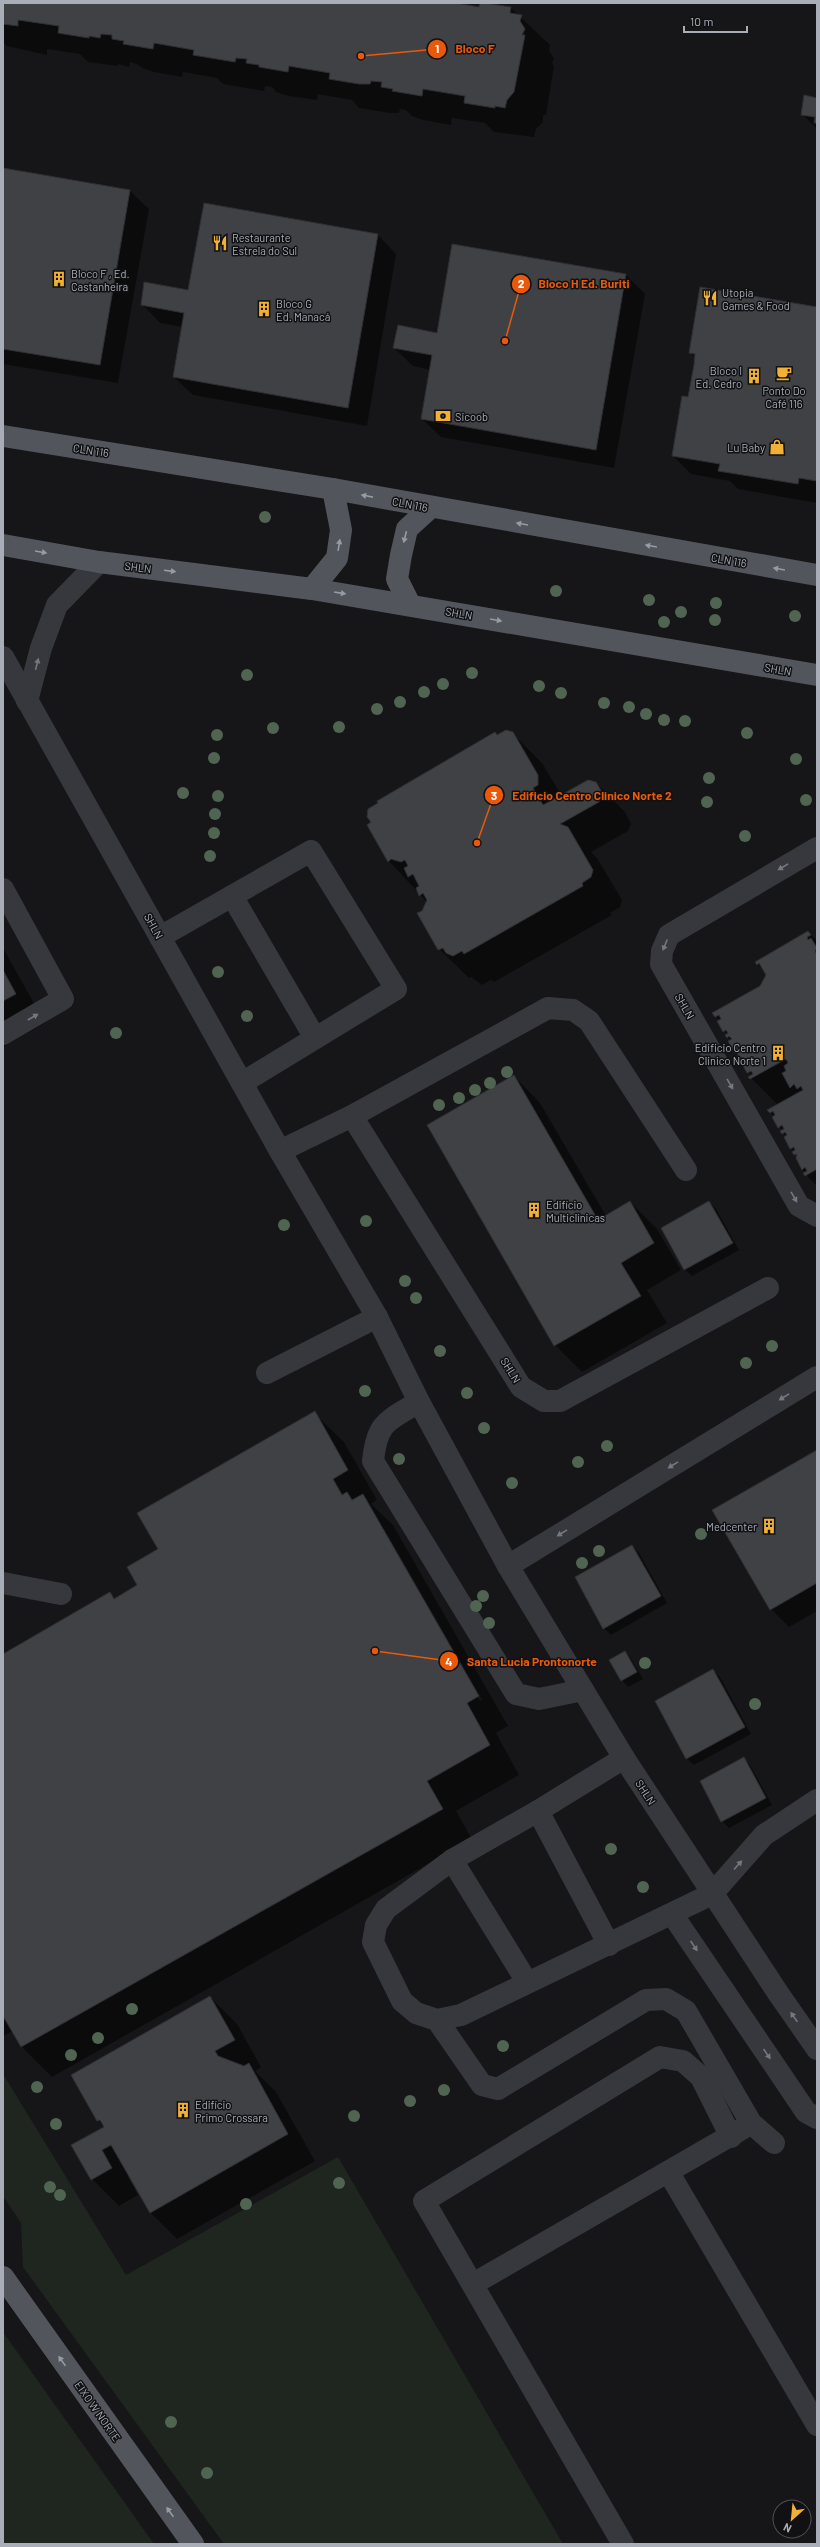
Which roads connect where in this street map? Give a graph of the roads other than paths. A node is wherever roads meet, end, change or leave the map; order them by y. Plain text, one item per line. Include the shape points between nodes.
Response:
1 (3, 436) edge
2 (333, 489) junction
3 (430, 508) junction
4 (3, 545) edge
5 (99, 562) junction
6 (817, 575) edge
7 (312, 589) junction
8 (410, 605) junction
9 (3, 657) edge
10 (817, 675) edge
11 (9, 682) edge
12 (27, 701) junction
13 (817, 848) edge
14 (3, 889) edge
15 (232, 896) junction
16 (160, 937) junction
17 (3, 1034) edge
18 (315, 1038) junction
19 (242, 1083) junction
20 (352, 1116) junction
21 (280, 1151) junction
22 (686, 1170) dead end
23 (817, 1216) edge
24 (768, 1288) dead end
25 (377, 1317) junction
26 (267, 1373) dead end
27 (817, 1377) edge
28 (419, 1402) junction
29 (508, 1566) junction
30 (3, 1583) edge
31 (62, 1594) dead end
32 (583, 1690) junction
33 (624, 1758) junction
34 (817, 1800) edge
35 (538, 1811) junction
36 (452, 1860) junction
37 (712, 1894) junction
38 (672, 1914) junction
39 (609, 1944) junction
40 (527, 1982) junction
41 (437, 2020) junction
42 (817, 2049) edge
43 (813, 2111) edge
44 (751, 2122) junction
45 (731, 2137) junction
46 (774, 2143) dead end
47 (669, 2173) junction
48 (3, 2277) edge
49 (473, 2284) junction
50 (817, 2425) edge
51 (193, 2544) edge
52 (623, 2544) edge

1 - 2 main road, CLN 116
3 -> 2 main road, CLN 116
7 -> 2 main road via 336,558 341,530
6 -> 3 main road, CLN 116
3 -> 8 main road via 407,529 401,555 397,579
4 -> 5 main road, SHLN
5 -> 7 main road, SHLN
12 -> 5 street via 41,648 57,605
7 -> 8 main road, SHLN
8 -> 10 main road, SHLN
9 - 11 street, SHLN
11 - 12 street, SHLN
12 - 16 street, SHLN
13 -> 23 street, SHLN via 669,935 662,951 661,964 799,1206
17 -> 14 street via 63,999
15 - 16 street
15 - 18 street
15 - 18 street via 311,851 396,989
16 - 19 street, SHLN
18 - 19 street
19 - 21 street, SHLN
20 - 21 street
20 - 22 street via 548,1008 573,1010 589,1021
20 - 24 street, SHLN via 521,1387 544,1401 560,1401
21 - 25 street, SHLN
25 - 26 street
25 - 28 street, SHLN
27 -> 29 street
28 - 29 street, SHLN
28 - 32 street via 384,1423 375,1440 373,1461 516,1694 539,1699
29 - 32 street, SHLN
30 - 31 street
32 - 33 street, SHLN
33 - 35 street
33 - 37 street, SHLN
37 -> 34 street via 764,1835
35 - 36 street
35 - 39 street
36 - 40 street
36 - 41 street via 386,1909 376,1925 373,1942 402,2001 416,2013
37 - 38 street
42 -> 37 street, SHLN
38 - 39 street
38 -> 43 street
39 - 40 street
40 - 41 street via 461,2015
41 - 44 street via 482,2085 498,2089 646,2000 666,1998 686,2011
44 - 45 street
44 - 46 street
45 - 47 street
45 - 49 street via 701,2077 683,2061 660,2057 424,2201
47 - 49 street
47 - 50 street
51 -> 48 main road, EIXO W NORTE
49 - 52 street

